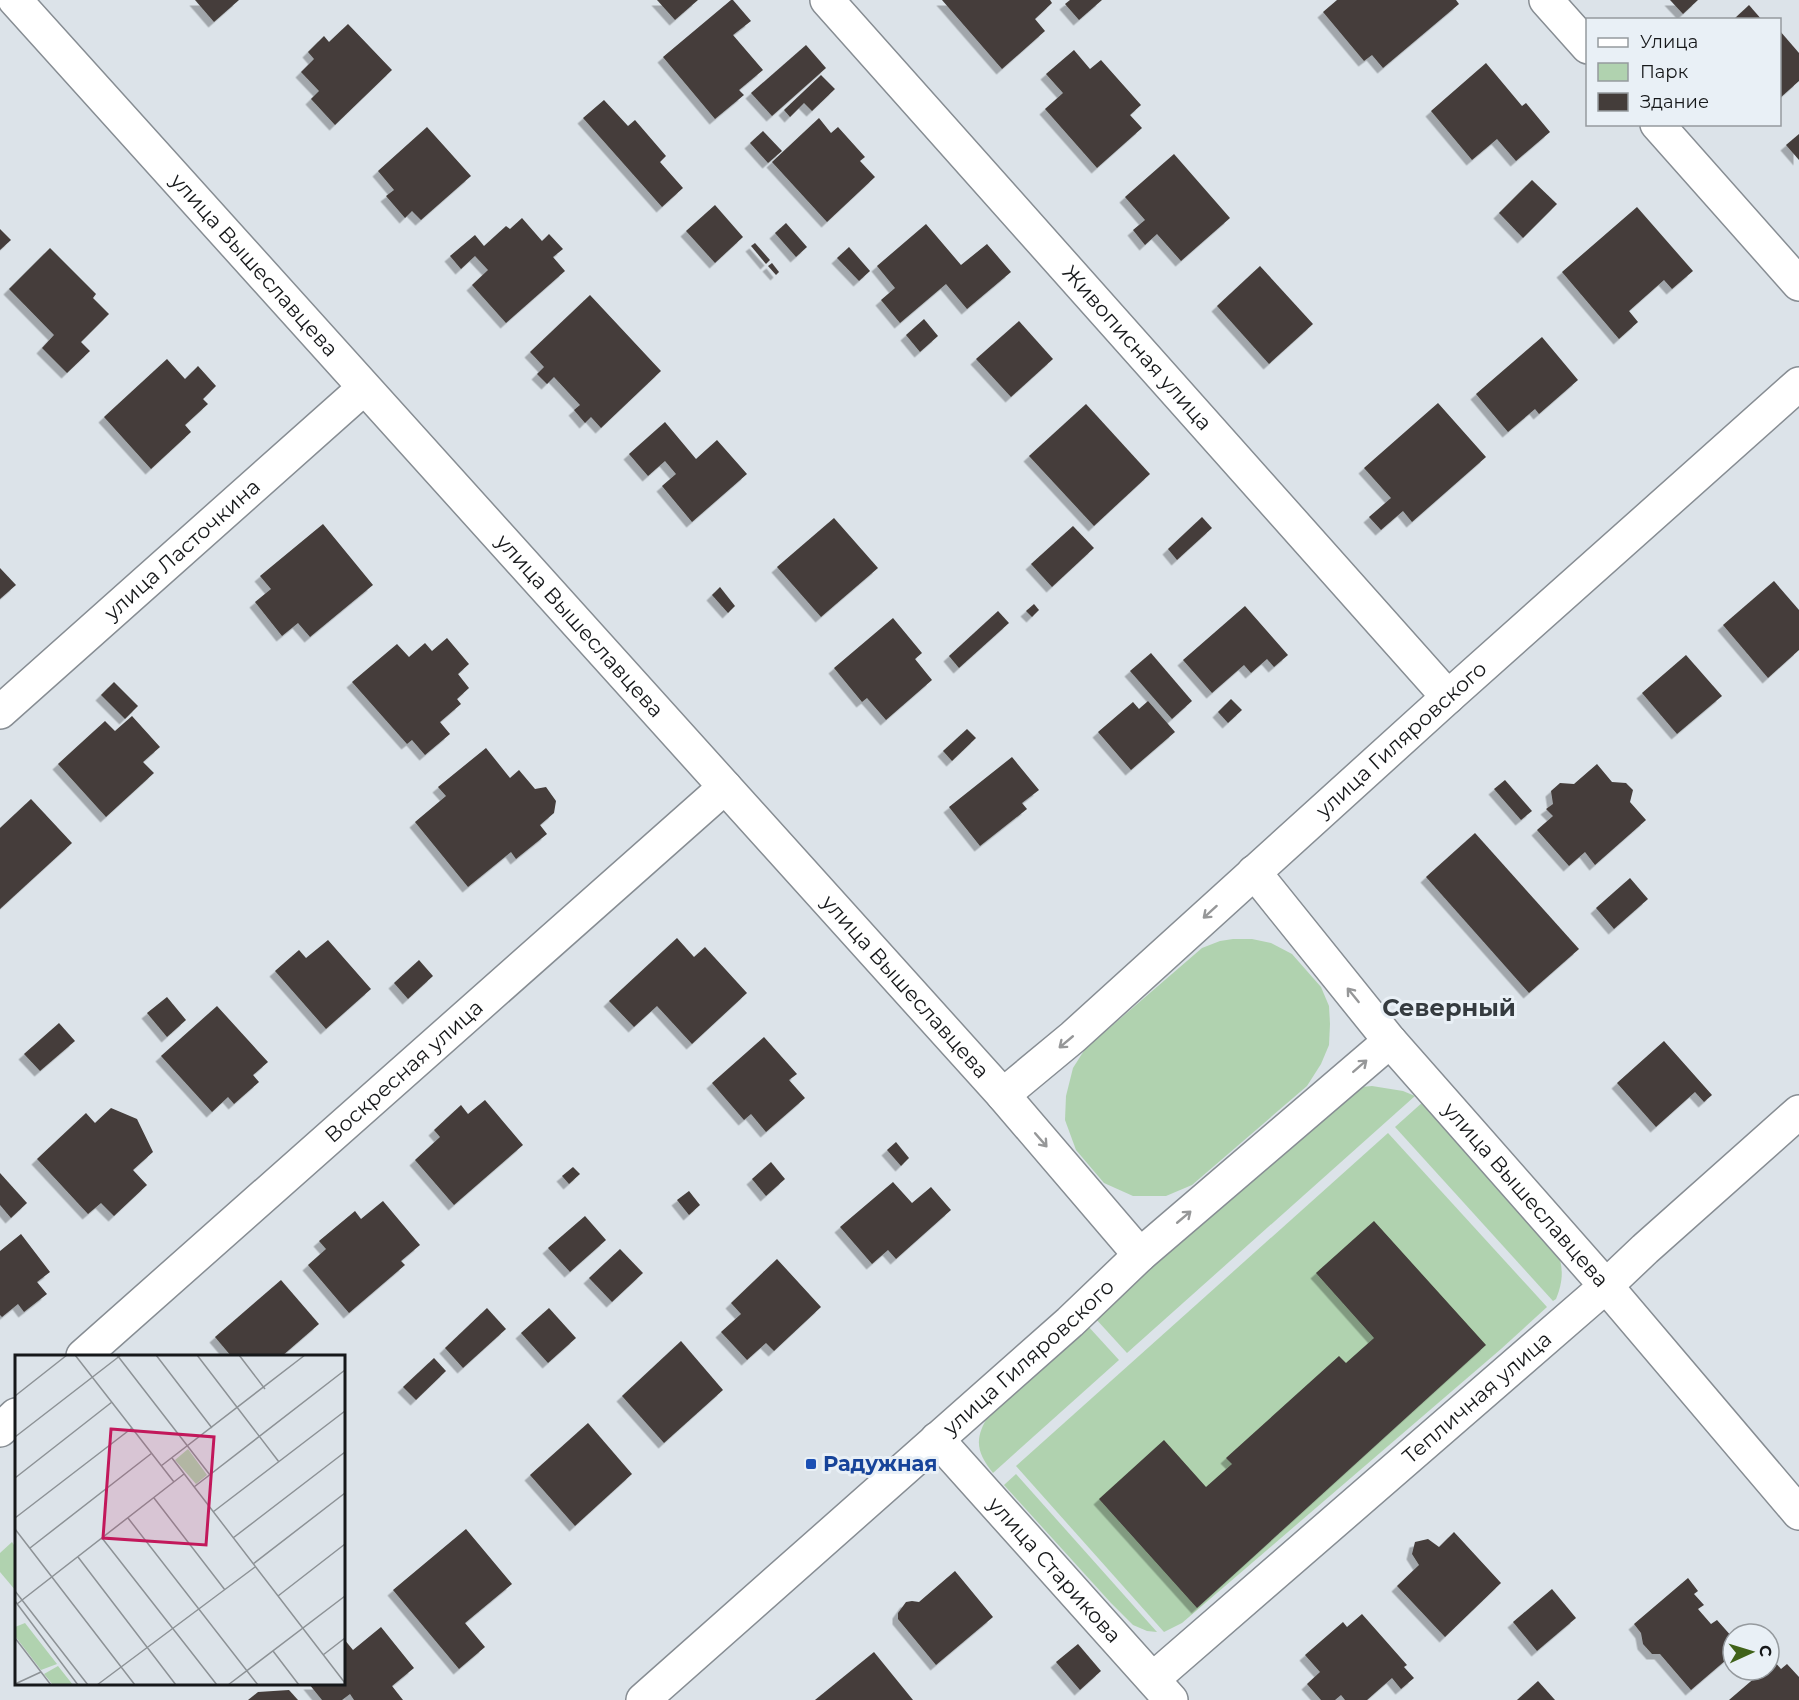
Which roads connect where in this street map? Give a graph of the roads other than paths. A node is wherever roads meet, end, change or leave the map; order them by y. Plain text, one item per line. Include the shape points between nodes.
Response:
1 (15, 0) edge
2 (827, 0) edge
3 (1546, 0) edge
4 (1586, 46) edge
5 (1659, 126) edge
6 (1799, 284) edge
7 (1799, 384) edge
8 (364, 387) junction
9 (1448, 697) junction
10 (0, 712) edge
11 (725, 787) junction
12 (1254, 872) junction
13 (1390, 1041) junction
14 (1003, 1095) junction
15 (1799, 1112) edge
16 (1140, 1255) junction
17 (1606, 1286) junction
18 (84, 1355) edge
19 (15, 1416) edge
20 (0, 1430) edge
21 (937, 1439) junction
22 (1799, 1513) edge
23 (1162, 1689) edge
24 (643, 1700) edge

1 - 8 street, улица Вышеславцева
2 - 9 street, Живописная улица
3 - 4 street
5 - 6 street
7 - 9 street, улица Гиляровского
8 - 10 street, улица Ласточкина
8 - 11 street, улица Вышеславцева
9 - 12 street, улица Гиляровского
11 - 14 street, улица Вышеславцева
11 - 18 street, Воскресная улица
13 -> 12 street, улица Вышеславцева
12 -> 14 street, улица Гиляровского
16 -> 13 street, улица Гиляровского
13 - 17 street, улица Вышеславцева
14 -> 16 street, улица Вышеславцева
15 - 17 street, Тепличная улица
16 - 21 street, улица Гиляровского
17 - 22 street, улица Вышеславцева
17 - 23 street, Тепличная улица
19 - 20 street
21 - 23 street, улица Старикова
21 - 24 street, улица Гиляровского

